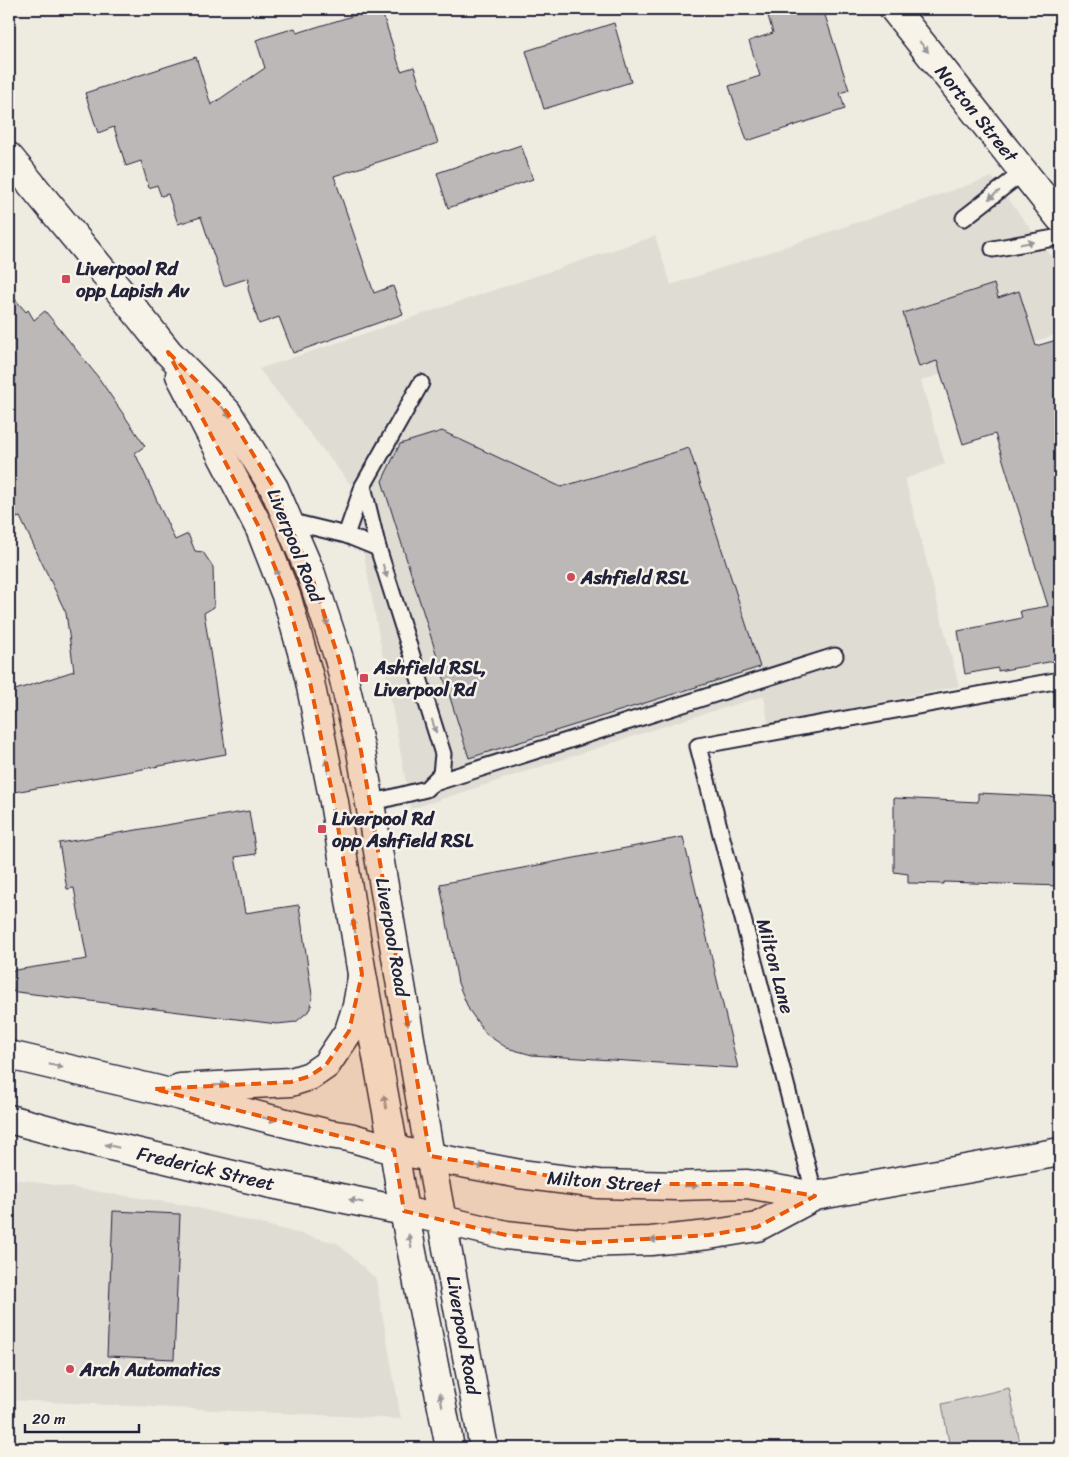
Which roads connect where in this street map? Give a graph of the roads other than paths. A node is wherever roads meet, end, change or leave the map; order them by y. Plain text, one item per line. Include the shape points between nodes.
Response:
1 (894, 9) edge
2 (9, 157) edge
3 (1023, 172) junction
4 (964, 218) dead end
5 (1060, 218) edge
6 (1060, 237) edge
7 (994, 250) dead end
8 (168, 352) junction
9 (422, 383) dead end
10 (363, 486) junction
11 (288, 521) junction
12 (346, 534) junction
13 (378, 548) junction
14 (835, 656) dead end
15 (1060, 680) edge
16 (430, 784) junction
17 (370, 803) junction
18 (362, 974) junction
19 (9, 1055) edge
20 (154, 1089) junction
21 (9, 1119) edge
22 (394, 1150) junction
23 (1060, 1152) edge
24 (430, 1156) junction
25 (815, 1196) junction
26 (404, 1211) junction
27 (442, 1220) junction
28 (450, 1448) edge
29 (484, 1448) edge

1 -> 3 main road, Norton Street
2 - 8 main road, Liverpool Road
3 -> 4 lane
3 - 5 main road, Norton Street
7 -> 6 lane
8 -> 11 main road, Liverpool Road via 227,412 274,488
18 -> 8 main road, Liverpool Road via 334,802 309,677 287,598 260,529
9 - 10 lane
10 - 12 lane
10 - 13 lane
11 - 12 lane
11 -> 17 main road, Liverpool Road via 311,574 339,659
12 - 13 lane
13 -> 16 lane via 443,754 441,774
14 - 16 lane
15 - 25 lane, Milton Lane via 698,746
16 - 17 lane via 426,789
17 -> 24 main road, Liverpool Road
20 -> 18 main road via 291,1082 310,1076 326,1065 349,1031
22 -> 18 main road, Liverpool Road
19 -> 20 main road
20 -> 22 main road
26 -> 21 main road, Frederick Street via 257,1181
22 - 24 main road, Milton Street
22 - 26 main road, Liverpool Road
23 - 25 main road, Milton Street
24 -> 25 main road, Milton Street via 520,1174 598,1184 747,1184
24 - 27 main road, Liverpool Road
25 -> 27 main road, Milton Street via 757,1227 651,1240 581,1243 506,1236
26 - 27 main road, Milton Street
28 -> 26 main road, Liverpool Road
27 - 29 main road, Liverpool Road

